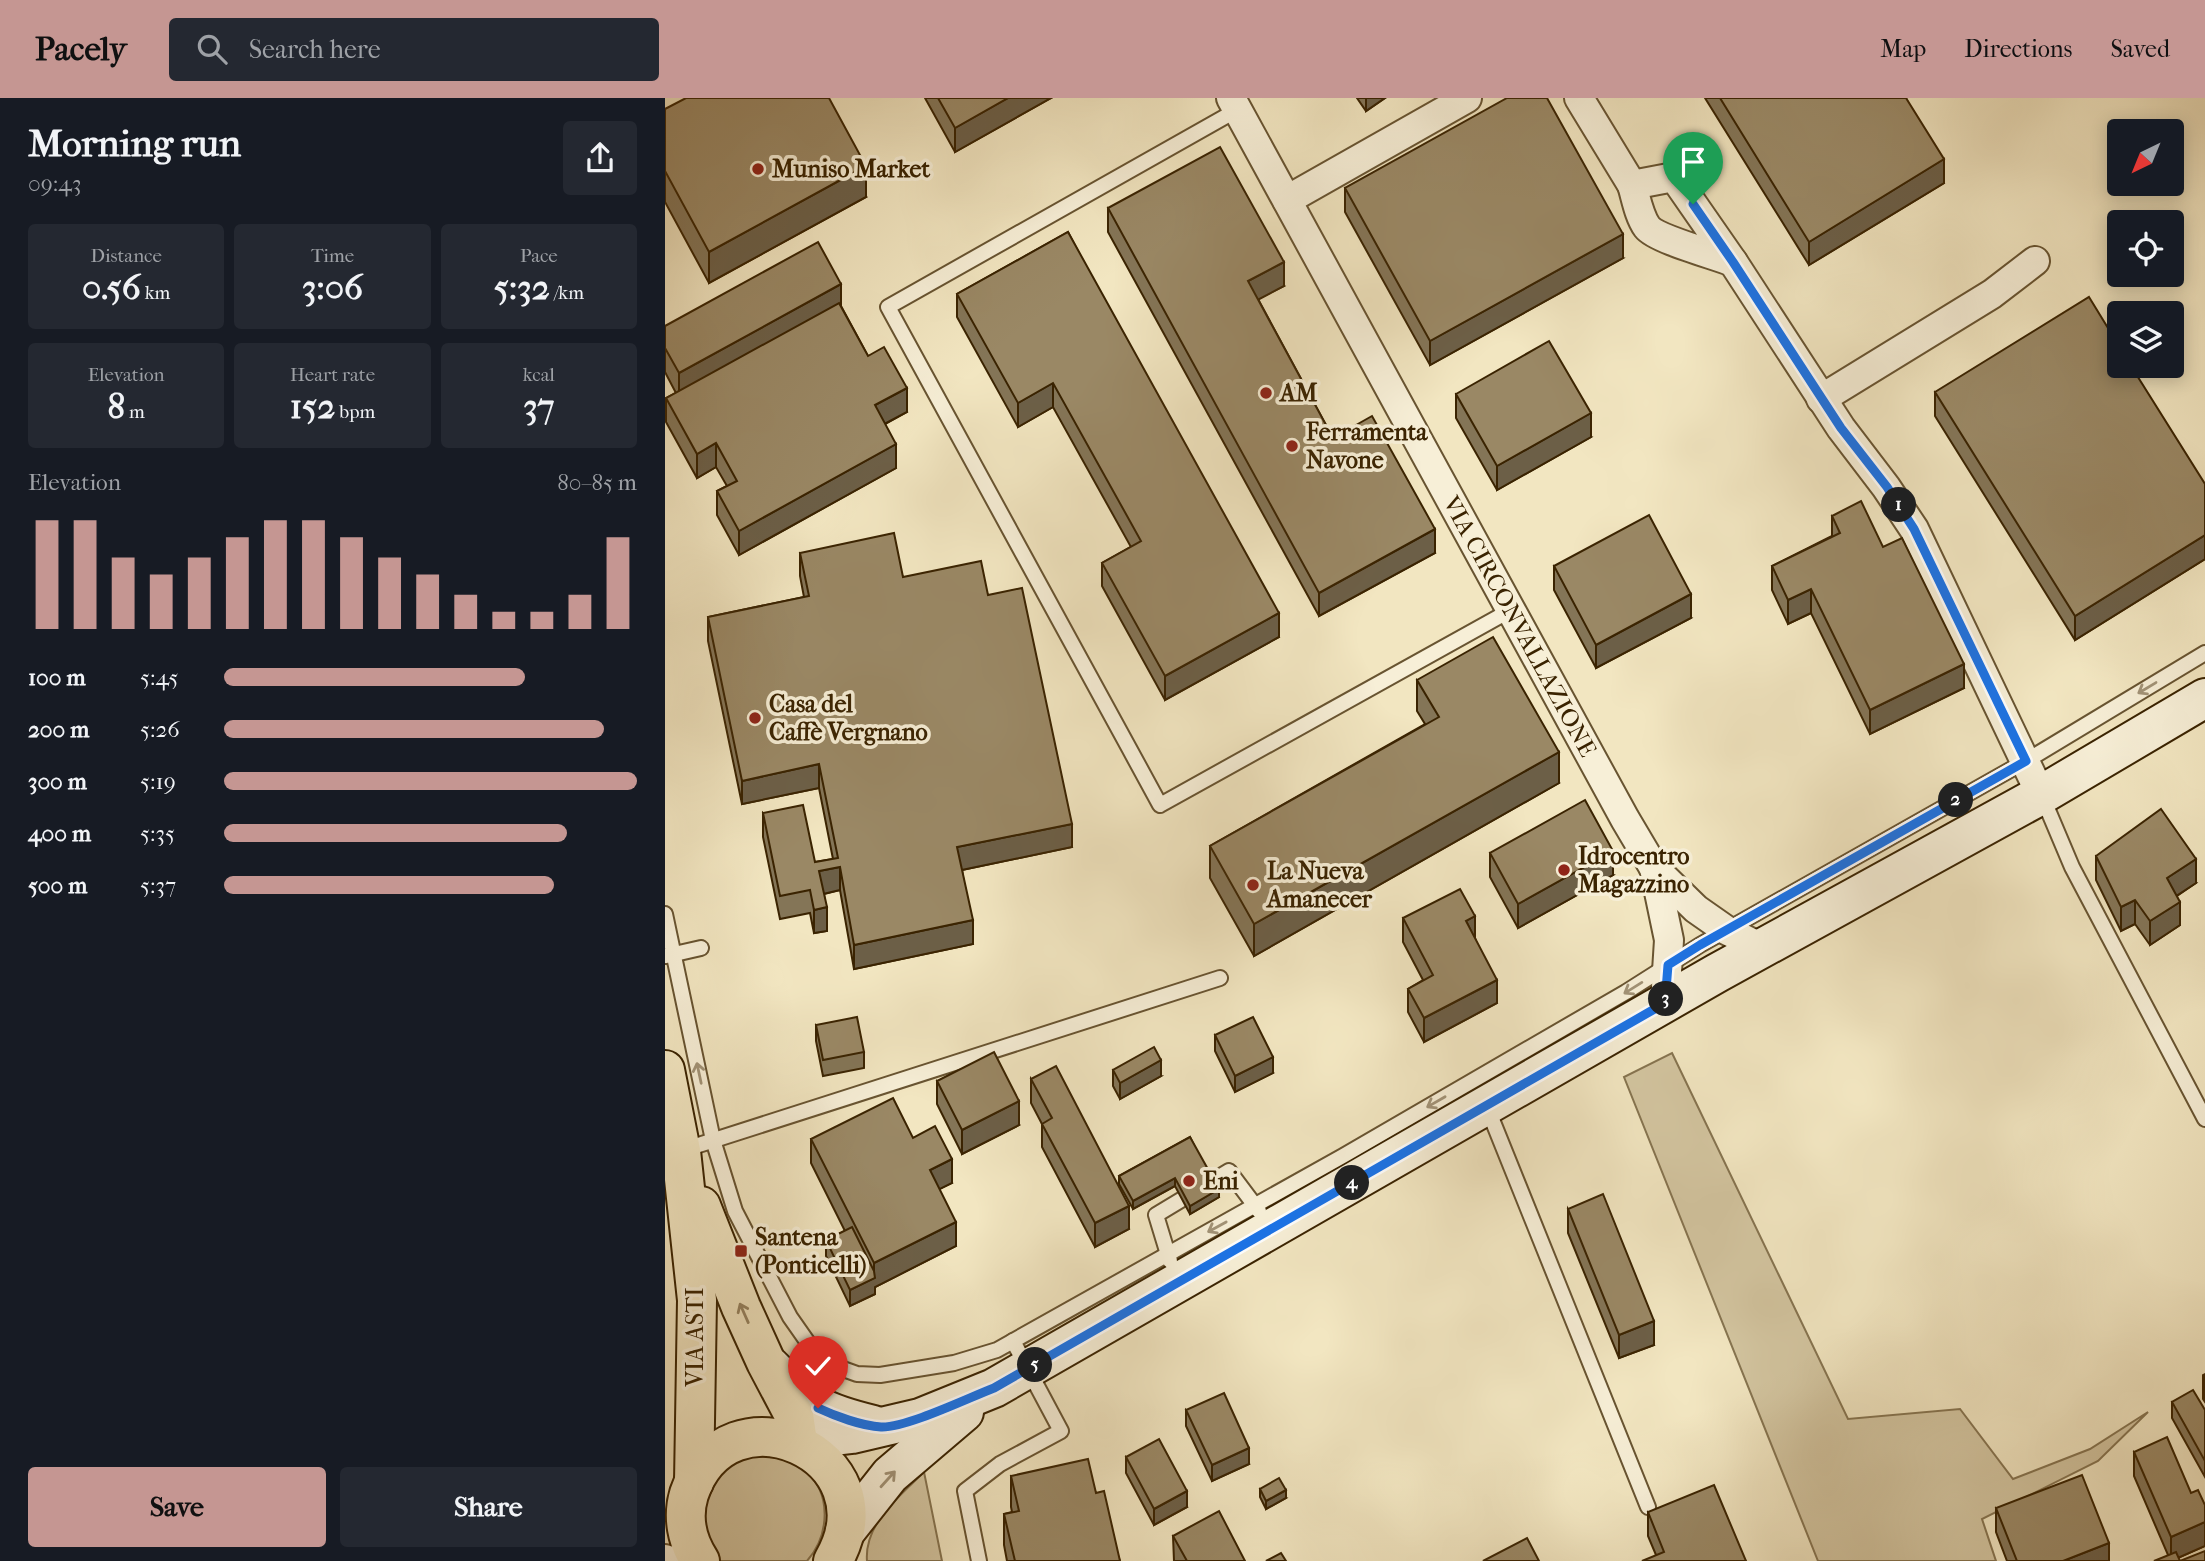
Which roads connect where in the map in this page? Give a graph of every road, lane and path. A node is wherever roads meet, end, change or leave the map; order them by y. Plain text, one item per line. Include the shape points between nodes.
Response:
1 (1467, 98) edge
2 (1579, 98) edge
3 (1234, 104) edge
4 (1632, 185) junction
5 (1287, 200) junction
6 (1693, 204) junction
7 (1688, 245) junction
8 (2035, 261) dead end
9 (1733, 262) junction
10 (1821, 398) junction
11 (1511, 610) junction
12 (2205, 653) edge
13 (2205, 698) edge
14 (2033, 778) junction
15 (1654, 868) junction
16 (665, 914) edge
17 (1725, 930) junction
18 (701, 948) dead end
19 (1762, 948) junction
20 (669, 955) edge
21 (1668, 965) junction
22 (1220, 978) dead end
23 (1665, 1003) junction
24 (665, 1070) edge
25 (1487, 1106) junction
26 (2205, 1119) edge
27 (697, 1145) junction
28 (1263, 1218) junction
29 (1173, 1269) junction
30 (1020, 1355) junction
31 (766, 1362) junction
32 (994, 1388) junction
33 (882, 1427) junction
34 (802, 1445) junction
35 (694, 1482) junction
36 (1648, 1507) dead end
37 (665, 1512) edge
38 (839, 1547) edge
39 (665, 1559) edge
40 (671, 1561) edge
41 (700, 1561) edge
42 (979, 1561) edge

1 - 5 street
2 - 4 street
3 - 5 street, VIA CIRCONVALLAZIONE
3 - 11 lane via 888,307 1160,805
4 - 6 street via 1674,177
4 - 7 street via 1647,228
5 - 11 street, VIA CIRCONVALLAZIONE
6 - 7 street
6 - 9 street
7 - 9 street
8 - 10 street via 1993,294
9 - 10 street
10 - 14 street via 1914,529
11 - 15 street, VIA CIRCONVALLAZIONE
12 -> 14 lane
13 - 14 main road
14 - 17 lane
14 - 19 main road
14 - 26 lane via 2072,867
15 - 17 street, VIA CIRCONVALLAZIONE
15 - 21 street, VIA CIRCONVALLAZIONE via 1669,940
16 - 20 lane
17 - 19 street, VIA CIRCONVALLAZIONE
17 - 21 lane
18 - 20 lane
19 - 23 main road
27 -> 20 lane
21 - 23 street, VIA CIRCONVALLAZIONE
21 -> 28 lane
22 - 27 lane
23 - 25 main road
24 - 27 main road, VIA ASTI
25 - 28 main road
25 - 36 lane
27 - 30 lane via 790,1317 811,1347 832,1364 857,1374 880,1375 954,1363 997,1350
31 -> 27 main road, VIA ASTI via 717,1251
27 - 35 main road, VIA ASTI via 680,1208 697,1300
28 - 29 main road
28 - 29 lane via 1229,1171 1157,1215
29 - 30 main road
30 - 32 main road
30 - 42 lane via 1061,1431 1000,1464 965,1490
31 - 33 main road via 818,1408
31 - 34 main road, VIA ASTI via 794,1415
32 - 33 main road via 920,1418
38 -> 32 main road via 890,1475
33 - 34 main road
34 - 35 main road via 774,1437 750,1438 727,1446 708,1461
34 - 38 main road via 825,1463 839,1483 846,1508
35 - 37 street
35 - 41 main road via 686,1504 686,1527
39 - 40 street

